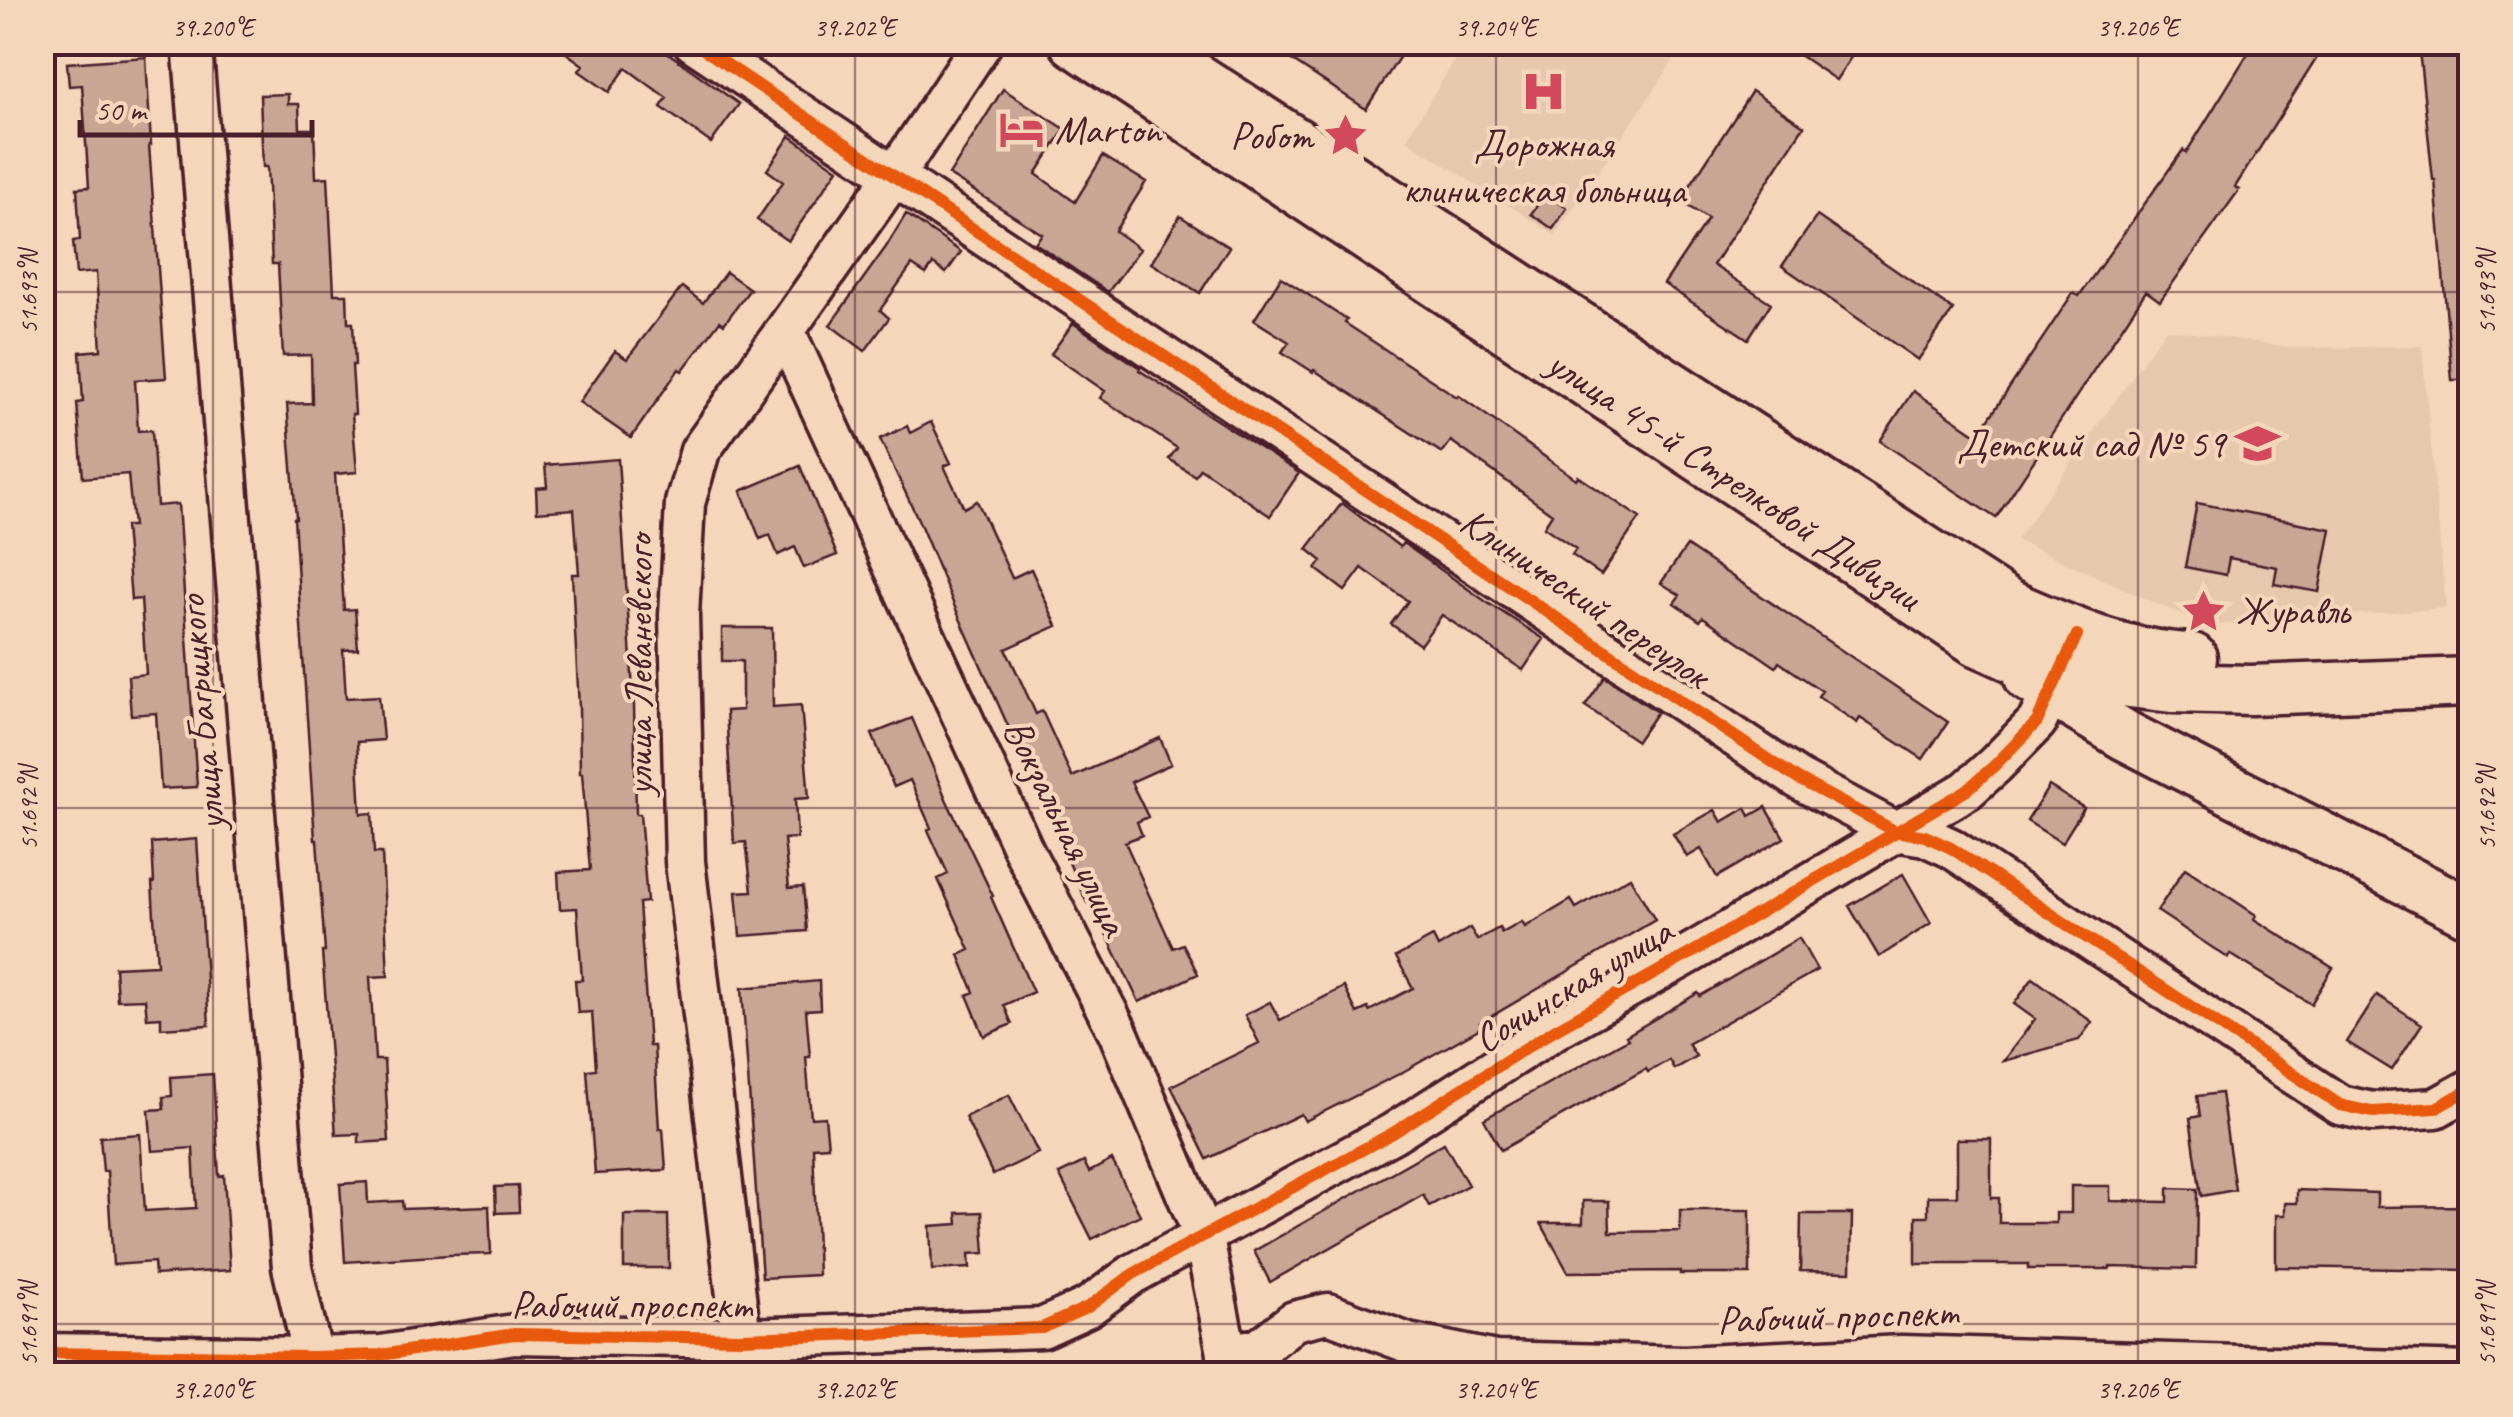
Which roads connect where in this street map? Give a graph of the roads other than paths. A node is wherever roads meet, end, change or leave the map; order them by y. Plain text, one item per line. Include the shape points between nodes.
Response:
1 (192, 42) edge
2 (693, 42) edge
3 (984, 42) edge
4 (1141, 42) edge
5 (1086, 46) edge
6 (894, 176) junction
7 (785, 330) junction
8 (2470, 651) edge
9 (2063, 666) junction
10 (2470, 682) edge
11 (1895, 831) junction
12 (2470, 913) edge
13 (2470, 1089) edge
14 (1203, 1234) junction
15 (1042, 1328) joint
16 (42, 1353) edge
17 (740, 1356) edge
18 (1226, 1364) edge
19 (314, 1366) edge
20 (2470, 1372) edge

1 - 19 street, улица Багрицкого via 292,1267
2 - 6 street, Клинический переулок
3 - 6 street, улица Леваневского
4 - 9 main road, улица 45-й Стрелковой Дивизии via 2009,604
5 - 9 main road, улица 45-й Стрелковой Дивизии via 1977,641
6 - 7 street, улица Леваневского
6 - 11 street, Клинический переулок via 1798,779
7 - 14 street, Вокзальная улица via 1026,853 1118,1032
7 - 17 street, улица Леваневского via 700,451 685,503 679,615 685,862
8 - 9 main road, улица 45-й Стрелковой Дивизии via 2250,659 2124,649
9 - 10 main road, улица 45-й Стрелковой Дивизии via 2087,678 2172,688
9 - 11 street, Сочинская улица via 2036,722 1996,765 1967,790
9 - 12 main road via 2126,736
11 - 13 street, Клинический переулок via 1950,848 2340,1105 2372,1112 2436,1108
11 - 14 street, Сочинская улица via 1554,1030 1393,1133
14 - 15 street, Сочинская улица
14 - 18 street, Вокзальная улица
15 - 17 street, Рабочий проспект
16 - 19 street, Рабочий проспект
17 - 19 street, Рабочий проспект via 514,1334
18 - 20 street, Рабочий проспект via 1294,1321 1328,1313 1408,1343 1496,1361 1685,1366 1902,1354

